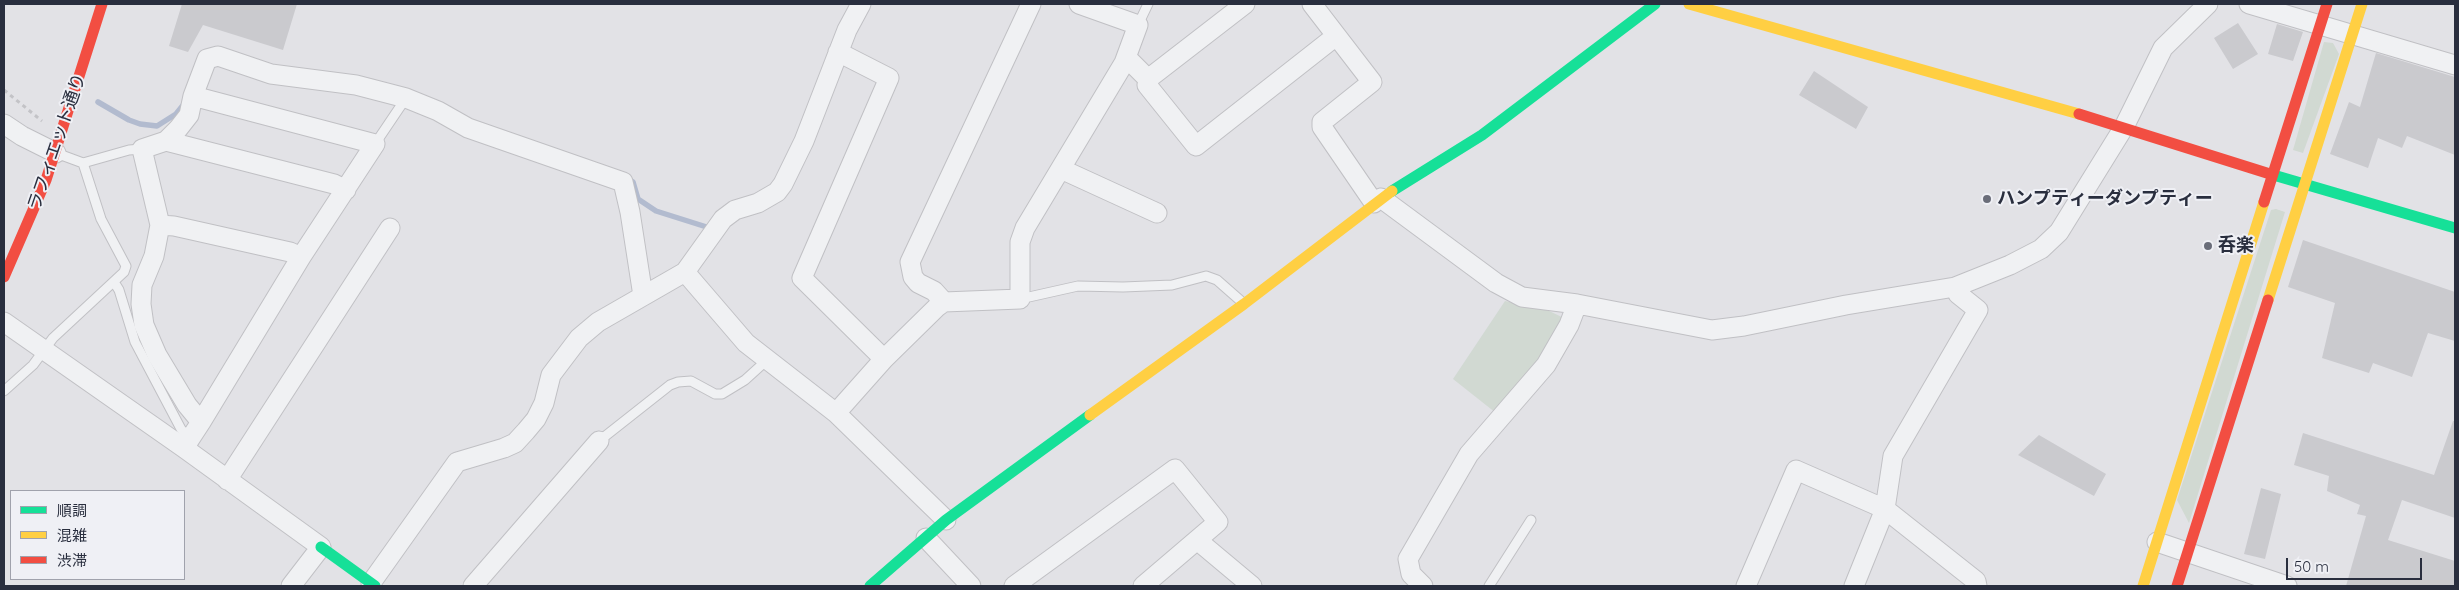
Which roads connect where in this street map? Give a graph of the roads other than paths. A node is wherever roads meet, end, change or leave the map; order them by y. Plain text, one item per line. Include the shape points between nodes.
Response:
1 (102, 4) edge
2 (861, 4) edge
3 (1031, 4) edge
4 (1083, 4) edge
5 (1148, 4) edge
6 (1245, 4) edge
7 (1312, 4) edge
8 (1655, 4) edge
9 (1689, 4) edge
10 (2208, 4) edge
11 (2249, 4) edge
12 (2327, 4) edge
13 (2362, 4) edge
14 (1138, 25) junction
15 (2320, 26) junction
16 (2353, 33) junction
17 (1336, 36) junction
18 (838, 52) junction
19 (1124, 63) junction
20 (2455, 65) edge
21 (1148, 79) junction
22 (193, 96) junction
23 (406, 98) junction
24 (4, 124) edge
25 (2124, 127) junction
26 (166, 141) junction
27 (375, 144) junction
28 (142, 149) junction
29 (56, 153) junction
30 (83, 163) junction
31 (1061, 169) junction
32 (2272, 175) junction
33 (2306, 185) junction
34 (346, 190) junction
35 (1377, 200) junction
36 (1156, 213) dead end
37 (160, 225) junction
38 (390, 228) dead end
39 (2455, 228) edge
40 (301, 258) junction
41 (685, 272) junction
42 (4, 277) edge
43 (114, 282) junction
44 (1955, 287) junction
45 (643, 296) junction
46 (1020, 299) junction
47 (944, 302) junction
48 (1244, 304) junction
49 (1577, 304) junction
50 (4, 322) edge
51 (44, 349) junction
52 (884, 359) junction
53 (767, 360) junction
54 (4, 391) edge
55 (836, 413) junction
56 (201, 422) junction
57 (599, 441) joint
58 (187, 443) junction
59 (227, 480) junction
60 (1885, 509) junction
61 (946, 520) junction
62 (1531, 520) dead end
63 (926, 538) junction
64 (1197, 540) junction
65 (2157, 542) junction
66 (321, 547) junction
67 (2188, 553) junction
68 (373, 585) edge
69 (291, 586) edge
70 (474, 586) edge
71 (870, 586) edge
72 (971, 586) edge
73 (1014, 586) edge
74 (1143, 586) edge
75 (1252, 586) edge
76 (1423, 586) edge
77 (1489, 586) edge
78 (1746, 586) edge
79 (1854, 586) edge
80 (1976, 586) edge
81 (2144, 586) edge
82 (2176, 586) edge
83 (2287, 586) edge

1 - 29 street, ラフィエット通り
2 - 18 street
3 - 47 street via 910,262 918,283 934,291
4 - 14 street
5 - 14 lane
6 - 21 street
7 - 17 street
8 - 35 street via 1482,135
9 - 25 street
10 - 25 street via 2163,48
11 - 15 street
12 - 15 street
13 - 16 street
14 - 19 street
15 - 16 street
15 - 32 street
16 - 20 street
16 - 33 street
17 - 21 street via 1196,146 1147,85
17 - 35 street via 1372,82 1322,122 1322,127
18 - 41 street via 784,184 768,198 735,210 723,219
18 - 52 street via 889,78 802,278
19 - 21 street via 1131,62
19 - 31 street
22 - 23 street via 207,59 218,56 271,74 356,85
22 - 26 street via 189,114
22 - 27 street
23 - 27 lane
23 - 45 street via 468,128 623,182
24 - 29 street
25 - 32 street
25 - 44 street via 2059,232 2042,249
26 - 28 street
26 - 34 street via 334,184
27 - 34 street
28 - 30 lane
28 - 37 street
29 - 30 lane
29 - 42 street, ラフィエット通り via 34,212
30 - 43 lane via 101,219 126,266
31 - 36 street
31 - 46 street via 1022,233
32 - 33 street
32 - 65 street
33 - 39 street
33 - 67 street
34 - 40 street
35 - 48 street
35 - 49 street via 1496,284 1522,297
37 - 40 street via 290,252
37 - 56 street via 154,256 142,285 144,325 157,355
38 - 59 street
40 - 56 street
41 - 45 street
41 - 53 street via 746,343
43 - 51 lane
43 - 58 lane via 135,342
44 - 49 street via 1712,330
44 - 60 street via 1958,294 1978,310 1893,456
45 - 68 street via 598,322 579,338 551,374 544,403 536,419 515,443 458,462
46 - 47 street
46 - 48 lane via 1078,286 1172,284 1206,276 1217,280
47 - 52 street
48 - 61 street
49 - 76 street via 1546,365 1469,454 1408,558 1411,574
50 - 51 street
51 - 54 lane via 33,365
51 - 58 street
52 - 55 street
53 - 55 street
53 - 57 lane via 722,394 715,394 691,381 670,385
55 - 61 street
56 - 58 street
57 - 70 street
58 - 59 street
59 - 66 street
60 - 78 street via 1796,470
60 - 79 street
60 - 80 street via 1976,581
61 - 63 street
62 - 77 lane
63 - 71 street
63 - 72 street
64 - 73 street via 1218,522 1175,469
64 - 74 street
64 - 75 street
65 - 67 street
65 - 81 street
66 - 68 street
66 - 69 street
67 - 82 street
67 - 83 street

